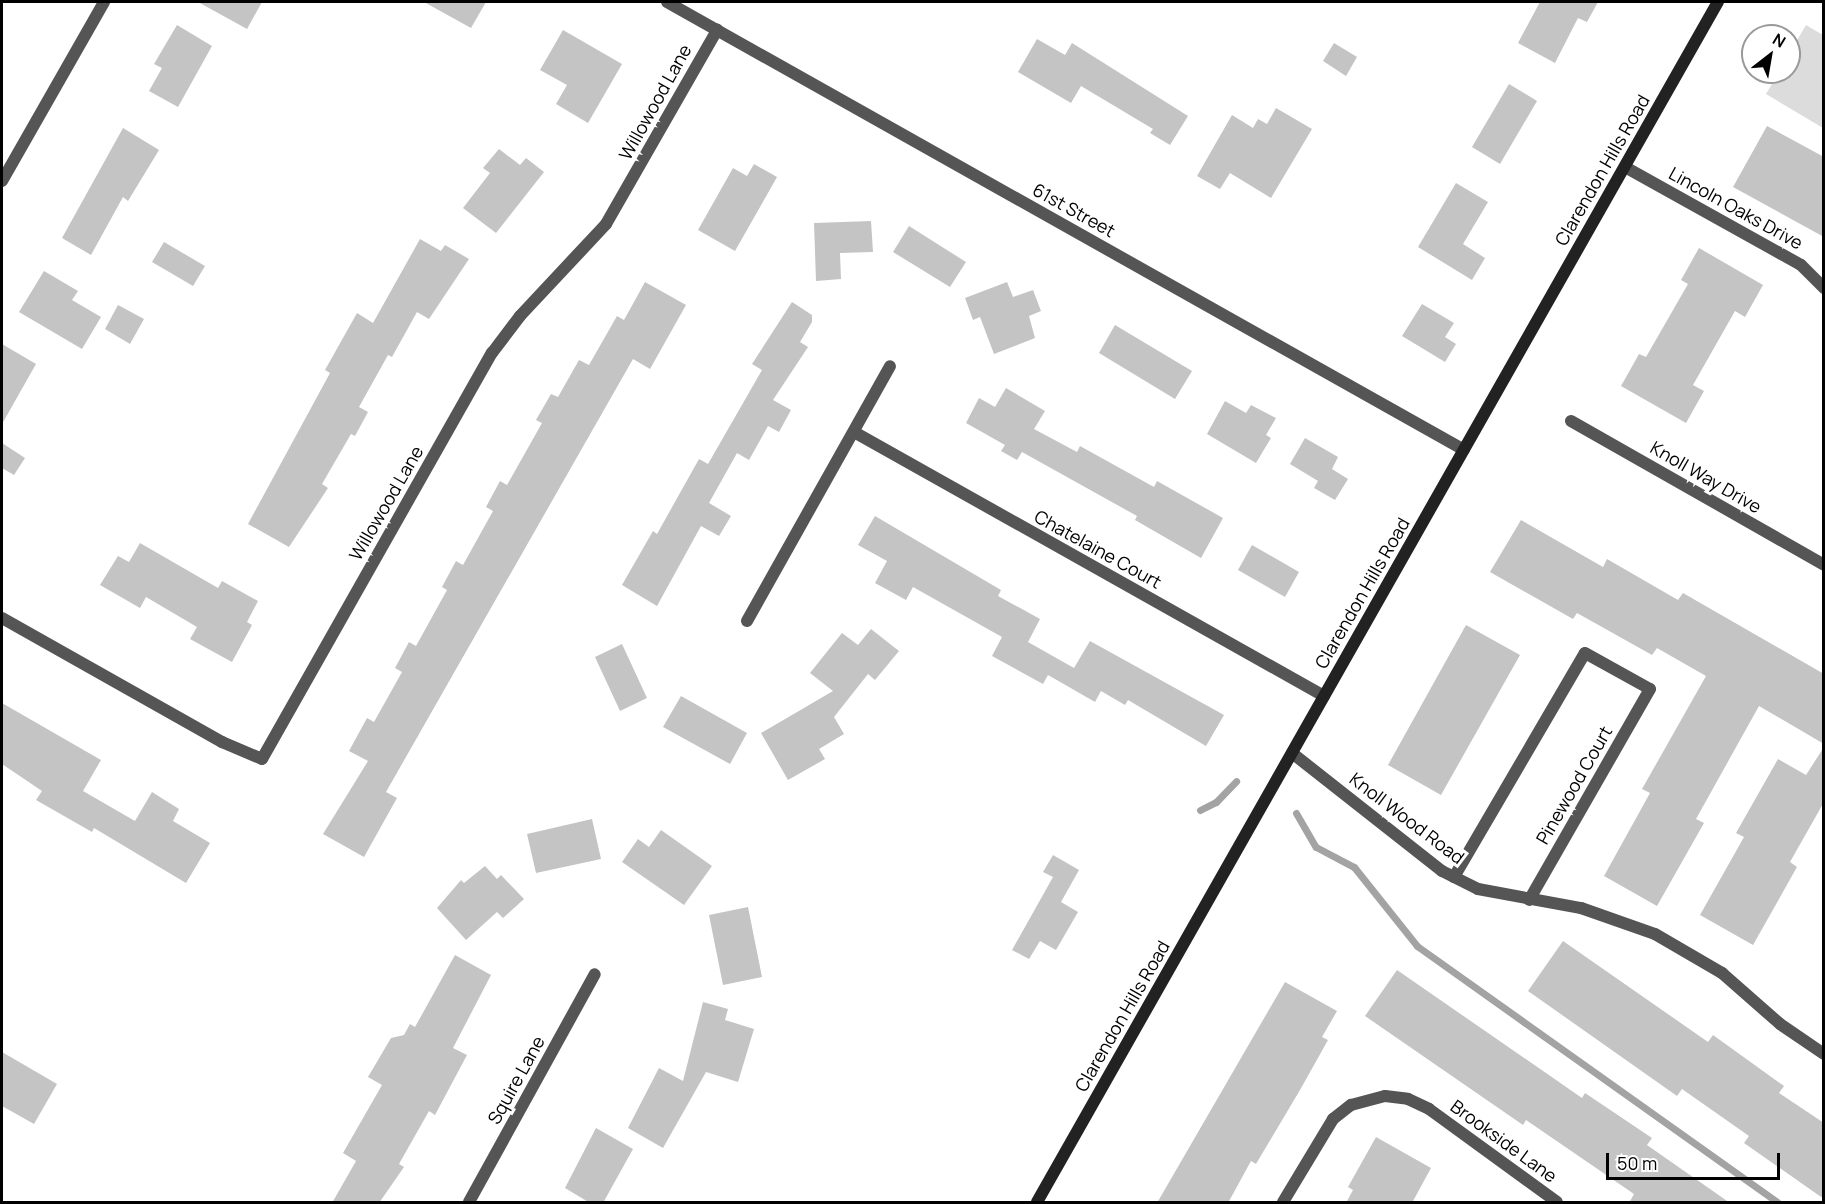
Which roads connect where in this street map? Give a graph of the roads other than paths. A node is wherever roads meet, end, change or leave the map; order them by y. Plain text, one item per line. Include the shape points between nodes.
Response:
1 (104, 2) edge
2 (666, 2) edge
3 (1718, 2) edge
4 (717, 30) junction
5 (1625, 166) junction
6 (2, 181) edge
7 (1824, 288) edge
8 (890, 366) dead end
9 (1571, 421) dead end
10 (854, 432) junction
11 (1464, 450) junction
12 (1824, 565) edge
13 (2, 618) edge
14 (747, 621) dead end
15 (1324, 696) junction
16 (1292, 753) junction
17 (1454, 877) junction
18 (1529, 900) junction
19 (595, 974) dead end
20 (1824, 1054) edge
21 (469, 1203) edge
22 (1037, 1203) edge
23 (1283, 1203) edge
24 (1557, 1203) edge

1 - 6 street
2 - 4 street, 61st Street
3 - 5 street, Clarendon Hills Road
4 - 11 street, 61st Street
4 - 13 street, Willowood Lane via 606,224 520,316 492,353 262,759 222,742
5 - 7 street, Lincoln Oaks Drive via 1801,265
5 - 11 street, Clarendon Hills Road
8 - 10 street
9 - 12 street, Knoll Way Drive
10 - 14 street
10 - 15 street, Chatelaine Court
11 - 15 street, Clarendon Hills Road
15 - 16 street, Clarendon Hills Road
16 - 17 street, Knoll Wood Road via 1420,855
16 - 22 street, Clarendon Hills Road
17 - 18 street, Knoll Wood Road via 1478,889
17 - 18 street, Pinewood Court via 1585,653 1650,689
18 - 20 street, Knoll Wood Road via 1581,908 1655,933 1722,973 1780,1024
19 - 21 street, Squire Lane
23 - 24 street, Brookside Lane via 1325,1128 1351,1105 1373,1097 1396,1096 1429,1109

